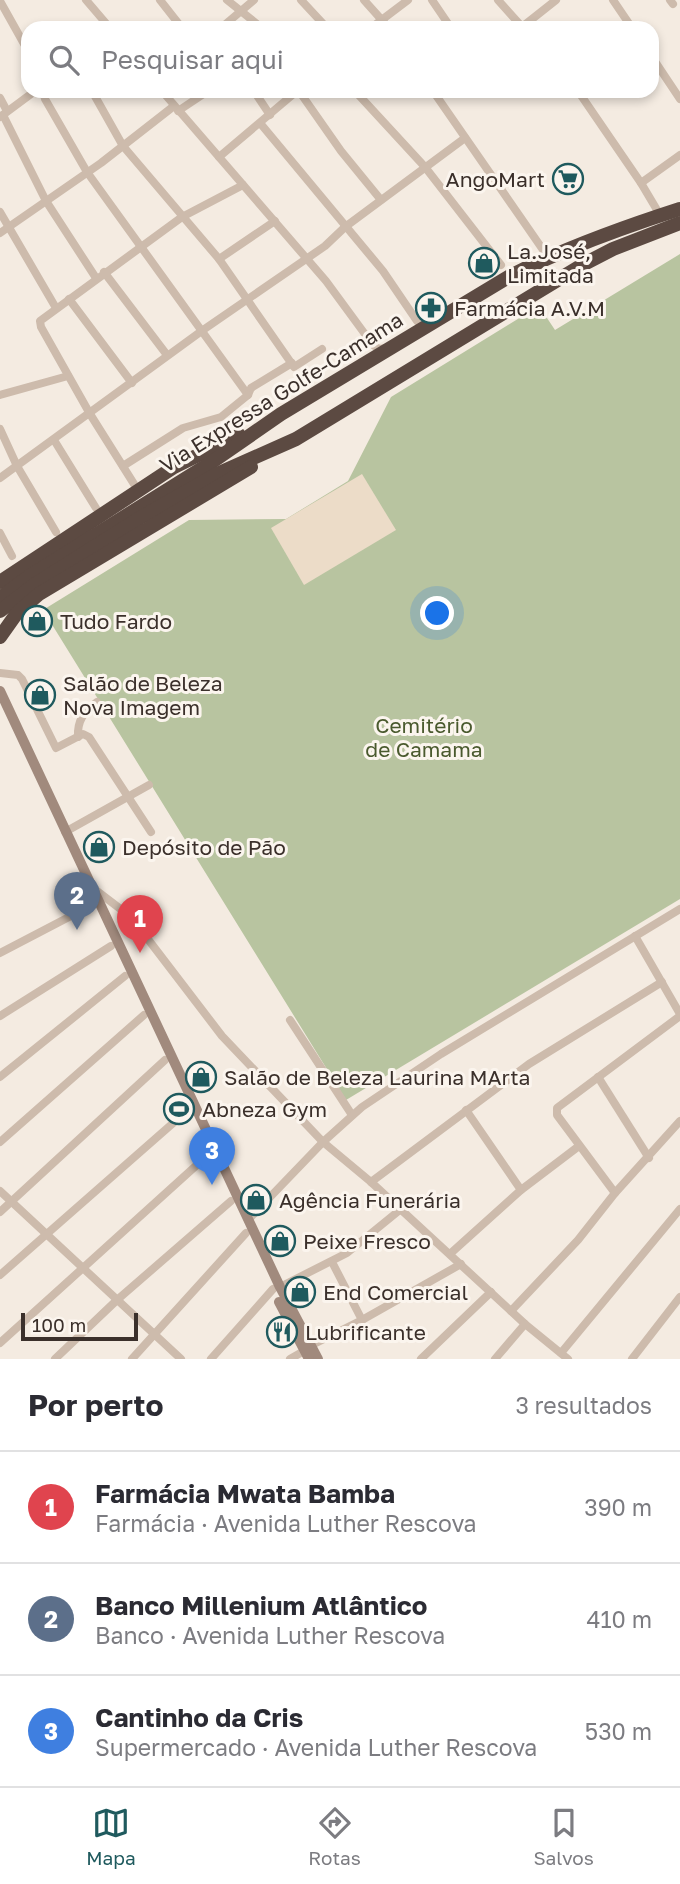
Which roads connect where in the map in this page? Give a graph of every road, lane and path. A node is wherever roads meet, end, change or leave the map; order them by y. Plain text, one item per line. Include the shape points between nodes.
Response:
1 (86, 0) edge
2 (160, 0) edge
3 (227, 0) edge
4 (254, 0) edge
5 (301, 0) edge
6 (363, 0) edge
7 (408, 0) edge
8 (432, 0) edge
9 (498, 0) edge
10 (556, 0) edge
11 (613, 0) edge
12 (0, 1) edge
13 (242, 12) junction
14 (381, 19) joint
15 (104, 21) edge
16 (176, 21) edge
17 (230, 21) edge
18 (253, 21) edge
19 (320, 21) edge
20 (446, 21) edge
21 (517, 21) edge
22 (530, 21) edge
23 (627, 21) edge
24 (21, 38) edge
25 (659, 68) edge
26 (0, 98) edge
27 (25, 98) edge
28 (45, 98) edge
29 (96, 98) edge
30 (168, 98) edge
31 (195, 98) edge
32 (259, 98) edge
33 (290, 98) edge
34 (303, 98) edge
35 (361, 98) edge
36 (438, 98) edge
37 (584, 98) edge
38 (680, 99) edge
39 (176, 108) junction
40 (3, 114) edge
41 (270, 115) junction
42 (260, 123) junction
43 (465, 138) junction
44 (123, 146) junction
45 (680, 155) edge
46 (219, 157) junction
47 (425, 167) junction
48 (87, 172) junction
49 (642, 183) junction
50 (243, 185) junction
51 (381, 200) junction
52 (46, 201) junction
53 (680, 209) edge
54 (0, 212) edge
55 (660, 215) junction
56 (182, 218) junction
57 (275, 221) junction
58 (680, 223) edge
59 (345, 227) junction
60 (8, 228) junction
61 (0, 233) edge
62 (142, 245) junction
63 (548, 257) junction
64 (219, 259) junction
65 (306, 259) junction
66 (501, 265) dead end
67 (104, 272) junction
68 (96, 278) junction
69 (69, 299) junction
70 (246, 299) junction
71 (55, 308) junction
72 (417, 321) dead end
73 (202, 330) junction
74 (323, 349) dead end
75 (378, 350) junction
76 (167, 355) junction
77 (292, 363) junction
78 (68, 376) junction
79 (132, 383) junction
80 (0, 395) edge
81 (248, 395) junction
82 (90, 414) junction
83 (281, 414) junction
84 (0, 429) edge
85 (296, 439) junction
86 (54, 440) junction
87 (17, 466) junction
88 (123, 466) junction
89 (0, 478) edge
90 (134, 484) dead end
91 (96, 508) dead end
92 (56, 532) dead end
93 (0, 533) edge
94 (12, 556) dead end
95 (31, 581) junction
96 (0, 582) edge
97 (0, 598) edge
98 (0, 612) edge
99 (0, 636) edge
100 (0, 673) edge
101 (0, 691) edge
102 (97, 702) dead end
103 (0, 709) edge
104 (78, 737) junction
105 (149, 785) dead end
106 (128, 797) junction
107 (65, 832) junction
108 (150, 832) dead end
109 (91, 887) junction
110 (92, 905) junction
111 (680, 909) edge
112 (635, 936) junction
113 (111, 946) junction
114 (0, 953) edge
115 (125, 976) junction
116 (662, 982) junction
117 (144, 1015) junction
118 (680, 1015) edge
119 (0, 1016) edge
120 (290, 1020) dead end
121 (165, 1059) junction
122 (0, 1077) edge
123 (598, 1077) junction
124 (188, 1110) junction
125 (466, 1110) junction
126 (352, 1115) junction
127 (680, 1121) edge
128 (0, 1142) edge
129 (323, 1142) junction
130 (579, 1146) junction
131 (209, 1154) junction
132 (649, 1158) junction
133 (371, 1182) junction
134 (521, 1190) junction
135 (0, 1191) edge
136 (615, 1193) junction
137 (231, 1201) junction
138 (12, 1202) junction
139 (401, 1209) junction
140 (680, 1209) edge
141 (0, 1212) edge
142 (248, 1220) junction
143 (246, 1233) junction
144 (48, 1234) junction
145 (451, 1253) junction
146 (332, 1262) junction
147 (461, 1264) junction
148 (84, 1269) junction
149 (0, 1275) edge
150 (276, 1288) junction
151 (491, 1292) junction
152 (680, 1297) edge
153 (117, 1300) junction
154 (511, 1311) junction
155 (362, 1320) junction
156 (525, 1324) junction
157 (154, 1334) junction
158 (0, 1343) edge
159 (307, 1352) edge
160 (564, 1356) edge
161 (55, 1359) edge
162 (132, 1359) edge
163 (181, 1359) edge
164 (211, 1359) edge
165 (290, 1359) edge
166 (318, 1359) edge
167 (421, 1359) edge
168 (495, 1359) edge
169 (632, 1359) edge

1 - 15 street
2 - 16 street
3 - 13 street
4 - 13 street
5 - 19 street
6 - 14 street
7 - 14 street
8 - 20 street
9 - 21 street
10 - 22 street
11 - 23 street
12 - 24 street
13 - 17 street
13 - 18 street
25 - 38 street
26 - 40 street
27 - 40 street
28 - 48 street
29 - 44 street
30 - 39 street
31 - 39 street
32 - 41 street
33 - 41 street
34 - 51 street
35 - 47 street
36 - 43 street
37 - 49 street
39 - 44 street
39 - 46 street
40 - 52 street
41 - 42 street
42 - 46 street
42 - 59 street
43 - 47 street
43 - 63 street
44 - 48 street
44 - 56 street
45 - 49 street
46 - 50 street
47 - 51 street
47 - 66 street
48 - 52 street
48 - 62 street
49 - 55 street
50 - 56 street
50 - 57 street
51 - 59 street
52 - 60 street
52 - 68 street
53 - 55 highway, Via Expressa Golfe-Camama
54 - 60 street
55 - 63 highway, Via Expressa Golfe-Camama
56 - 62 street
56 - 64 street
57 - 64 street
57 - 65 street
58 - 85 highway, Via Expressa Golfe-Camama via 584,264
59 - 65 street
59 - 72 street
60 - 61 street
60 - 71 street
62 - 67 street
62 - 73 street
63 - 75 highway, Via Expressa Golfe-Camama
64 - 70 street
65 - 70 street
65 - 75 street
67 - 68 street
67 - 76 street
68 - 69 street
69 - 71 street
69 - 79 street
70 - 73 street
70 - 77 street
71 - 78 street via 40,321 41,327
73 - 76 street
73 - 81 street
74 - 77 street via 294,367
75 - 83 highway, Via Expressa Golfe-Camama
76 - 79 street
77 - 81 street via 251,388
78 - 80 street
78 - 82 street
79 - 82 street
81 - 88 street via 228,413 183,428
82 - 86 street
82 - 88 street
83 - 95 highway, Via Expressa Golfe-Camama
83 - 96 highway via 174,467
84 - 87 street
85 - 95 highway, Via Expressa Golfe-Camama via 215,475
85 - 99 highway via 39,594
86 - 87 street
86 - 91 street
87 - 89 street
87 - 92 street
88 - 90 street
93 - 94 street
95 - 97 highway
95 - 98 highway
98 - 99 highway
100 - 104 street via 22,679 54,747
101 - 107 main road
102 - 104 street via 82,717
103 - 110 main road
104 - 106 street via 89,737
105 - 106 street
106 - 107 street
106 - 108 street
107 - 109 main road
109 - 129 street via 131,917 222,1036
109 - 142 main road
110 - 113 main road
110 - 114 street
111 - 112 street
112 - 116 street
112 - 126 street via 441,1054
113 - 115 main road
113 - 119 street
115 - 117 main road
115 - 122 street
116 - 118 street
116 - 125 street via 529,1064
117 - 121 main road
117 - 128 street
118 - 123 street
120 - 126 street
121 - 124 main road
121 - 138 street
123 - 130 street via 556,1108
123 - 132 street
124 - 131 main road
124 - 144 street
125 - 133 street
125 - 134 street
126 - 129 street
127 - 132 street
129 - 133 street
129 - 142 street
130 - 134 street
130 - 136 street
131 - 137 main road
131 - 148 street
132 - 136 street
133 - 139 street
134 - 145 street
135 - 138 street
136 - 154 street
137 - 143 main road
137 - 153 street
138 - 141 street
138 - 144 street
139 - 145 street
139 - 146 street
140 - 160 street
142 - 150 main road
143 - 150 main road
143 - 157 street
144 - 148 street
144 - 149 street
145 - 147 street
146 - 150 street
146 - 155 street
147 - 151 street
147 - 155 street
148 - 153 street
148 - 158 street
150 - 159 main road
150 - 164 street
151 - 154 street
151 - 167 street
152 - 169 street
153 - 157 street
153 - 161 street
154 - 156 street
155 - 159 street
156 - 160 street
156 - 168 street
157 - 162 street
157 - 163 street
159 - 165 street
159 - 166 main road

